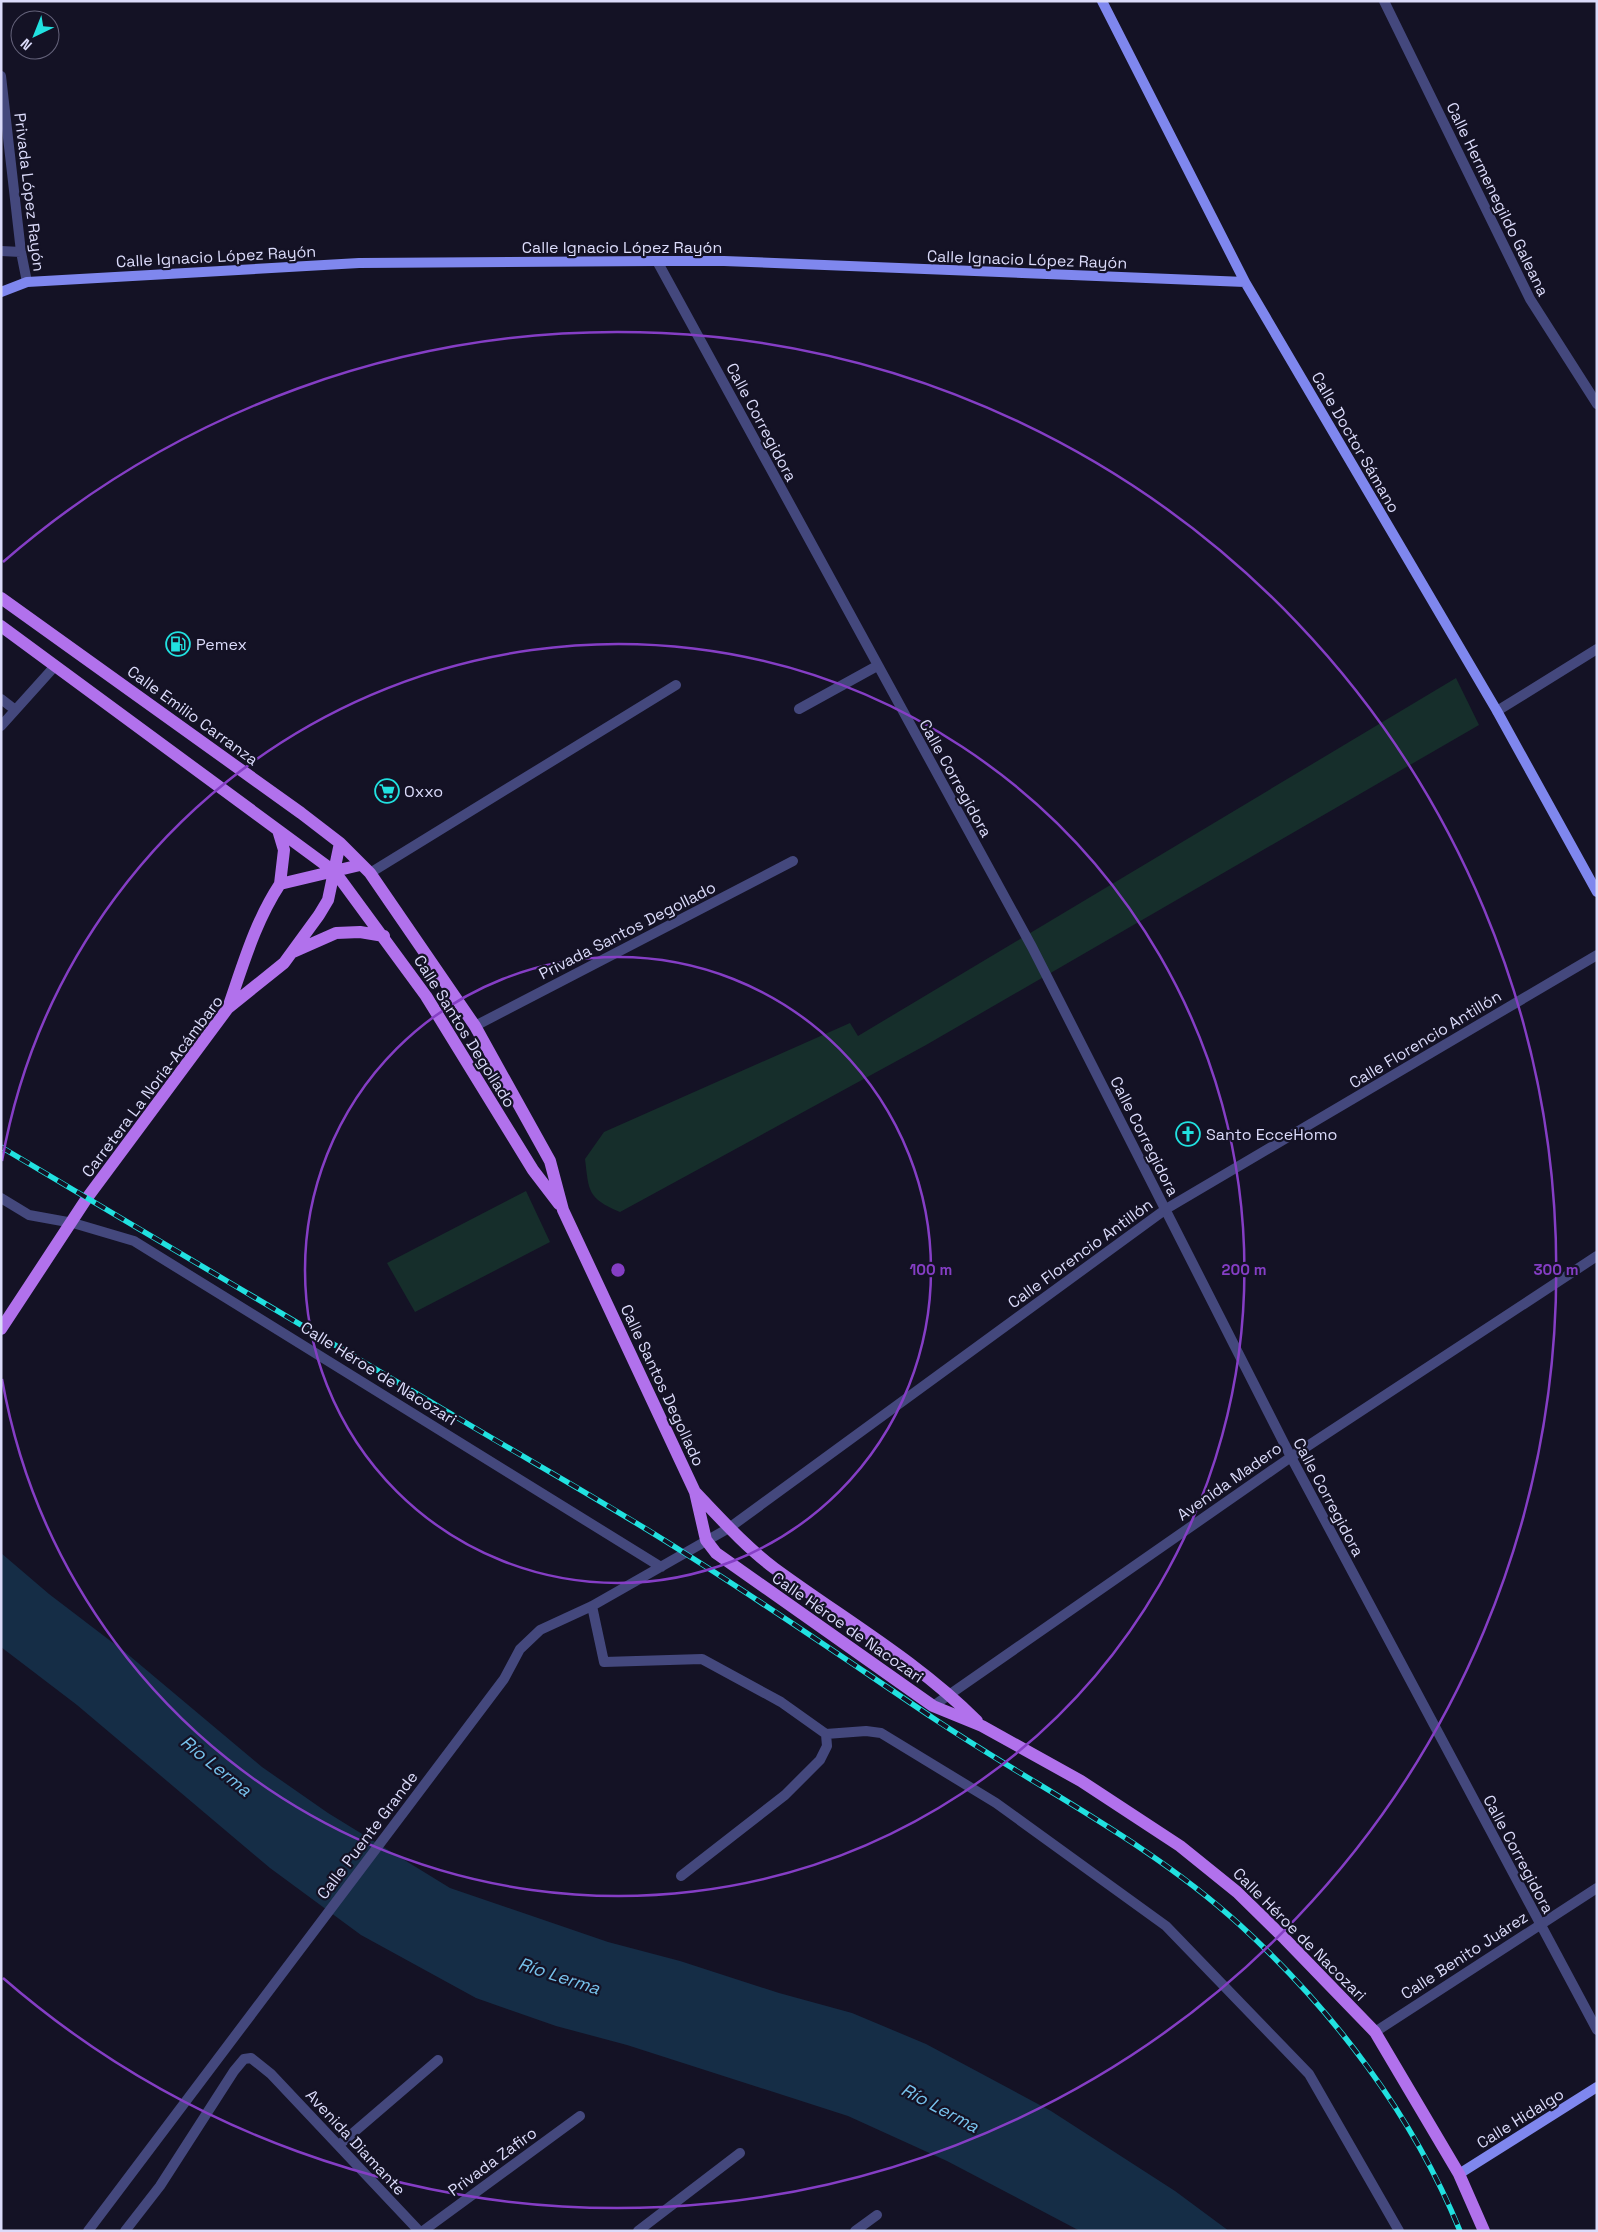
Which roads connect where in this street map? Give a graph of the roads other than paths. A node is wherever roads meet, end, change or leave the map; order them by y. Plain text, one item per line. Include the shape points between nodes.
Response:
1 (1102, 1) edge
2 (1387, 2) edge
3 (1, 76) edge
4 (1, 251) edge
5 (21, 252) junction
6 (657, 261) junction
7 (27, 282) junction
8 (1245, 282) junction
9 (1, 292) edge
10 (1597, 404) edge
11 (1, 598) edge
12 (1, 626) edge
13 (1597, 650) edge
14 (55, 666) junction
15 (877, 666) junction
16 (676, 685) dead end
17 (1, 700) edge
18 (14, 709) junction
19 (799, 709) dead end
20 (1497, 711) junction
21 (1, 726) edge
22 (278, 830) junction
23 (340, 843) junction
24 (793, 860) dead end
25 (365, 869) junction
26 (335, 872) junction
27 (280, 884) junction
28 (1597, 892) edge
29 (384, 936) junction
30 (293, 952) junction
31 (1597, 955) edge
32 (228, 1008) junction
33 (476, 1026) junction
34 (1, 1198) edge
35 (1166, 1209) junction
36 (563, 1210) junction
37 (73, 1222) junction
38 (1597, 1256) edge
39 (1, 1330) edge
40 (1290, 1457) junction
41 (694, 1492) junction
42 (730, 1528) junction
43 (706, 1540) junction
44 (661, 1567) junction
45 (592, 1606) junction
46 (949, 1693) junction
47 (933, 1706) junction
48 (982, 1726) junction
49 (826, 1734) junction
50 (681, 1876) dead end
51 (1597, 1888) edge
52 (1539, 1924) junction
53 (1597, 2030) edge
54 (1375, 2032) junction
55 (438, 2060) dead end
56 (1597, 2088) edge
57 (580, 2116) dead end
58 (339, 2145) junction
59 (740, 2153) dead end
60 (1460, 2174) junction
61 (877, 2214) dead end
62 (88, 2231) edge
63 (124, 2231) edge
64 (419, 2231) edge
65 (423, 2231) edge
66 (638, 2231) edge
67 (855, 2231) edge
68 (1399, 2231) edge
69 (1484, 2231) edge

1 - 8 street, Calle Doctor Sámano
2 - 10 street, Calle Hermenegildo Galeana via 1530,299
3 - 5 street, Privada López Rayón
4 - 5 street
5 - 7 street, Privada López Rayón
6 - 7 street, Calle Ignacio López Rayón via 359,263
6 - 8 street, Calle Ignacio López Rayón
6 - 15 street, Calle Corregidora
7 - 9 street, Calle Ignacio López Rayón
8 - 20 street, Calle Doctor Sámano
11 - 23 main road, Calle Emilio Carranza
12 - 14 main road
13 - 20 street
14 - 18 street
14 - 22 main road
15 - 19 street
15 - 35 street, Calle Corregidora via 1032,947
16 - 25 street
17 - 18 street
18 - 21 street
20 - 28 street, Calle Doctor Sámano
22 - 26 main road
22 - 27 main road via 284,845
23 - 25 main road, Calle Emilio Carranza
23 - 26 main road, Carretera La Noria-Acámbaro
24 - 33 street, Privada Santos Degollado
25 - 26 main road
25 - 33 main road, Calle Santos Degollado
26 - 27 main road
26 - 29 main road, Calle Santos Degollado
26 - 30 main road, Carretera La Noria-Acámbaro via 328,900
27 - 32 main road via 264,908
29 - 30 main road via 336,933
29 - 36 main road, Calle Santos Degollado via 426,996 533,1170
30 - 32 main road, Carretera La Noria-Acámbaro
31 - 35 street, Calle Florencio Antillón
32 - 37 main road, Carretera La Noria-Acámbaro via 87,1198
33 - 36 main road, Calle Santos Degollado via 550,1161
34 - 37 street, Calle Héroe de Nacozari via 29,1215
35 - 40 street, Calle Corregidora
35 - 42 street, Calle Florencio Antillón
36 - 41 main road, Calle Santos Degollado
37 - 39 main road, Carretera La Noria-Acámbaro
37 - 44 street, Calle Héroe de Nacozari via 134,1241
38 - 40 street, Avenida Madero
40 - 46 street, Avenida Madero
40 - 52 street, Calle Corregidora
41 - 42 main road, Calle Santos Degollado
41 - 43 main road, Calle Santos Degollado
42 - 43 street, Calle Puente Grande
42 - 46 main road, Calle Héroe de Nacozari via 773,1567
43 - 44 street, Calle Puente Grande
43 - 47 main road, Calle Héroe de Nacozari via 730,1565
44 - 45 street, Calle Puente Grande
45 - 49 street via 604,1662 702,1659 781,1702
45 - 62 street, Calle Puente Grande via 540,1630 520,1649 504,1679
46 - 47 street, Avenida Madero
46 - 48 main road, Calle Héroe de Nacozari
47 - 48 main road, Calle Héroe de Nacozari
48 - 54 main road, Calle Héroe de Nacozari via 1081,1781 1180,1846 1237,1892
49 - 50 street via 827,1746 820,1760 784,1796
49 - 68 street via 866,1730 881,1733 996,1803 1166,1926 1309,2074
51 - 52 street, Calle Benito Juárez
52 - 53 street, Calle Corregidora
52 - 54 street, Calle Benito Juárez
54 - 60 main road, Calle Héroe de Nacozari
55 - 58 street
56 - 60 street, Calle Hidalgo
57 - 65 street, Privada Zafiro
58 - 63 street, Avenida Diamante via 271,2074 251,2058 244,2059 160,2186
58 - 64 street, Avenida Diamante
59 - 66 street
60 - 69 main road, Calle Héroe de Nacozari
61 - 67 street

